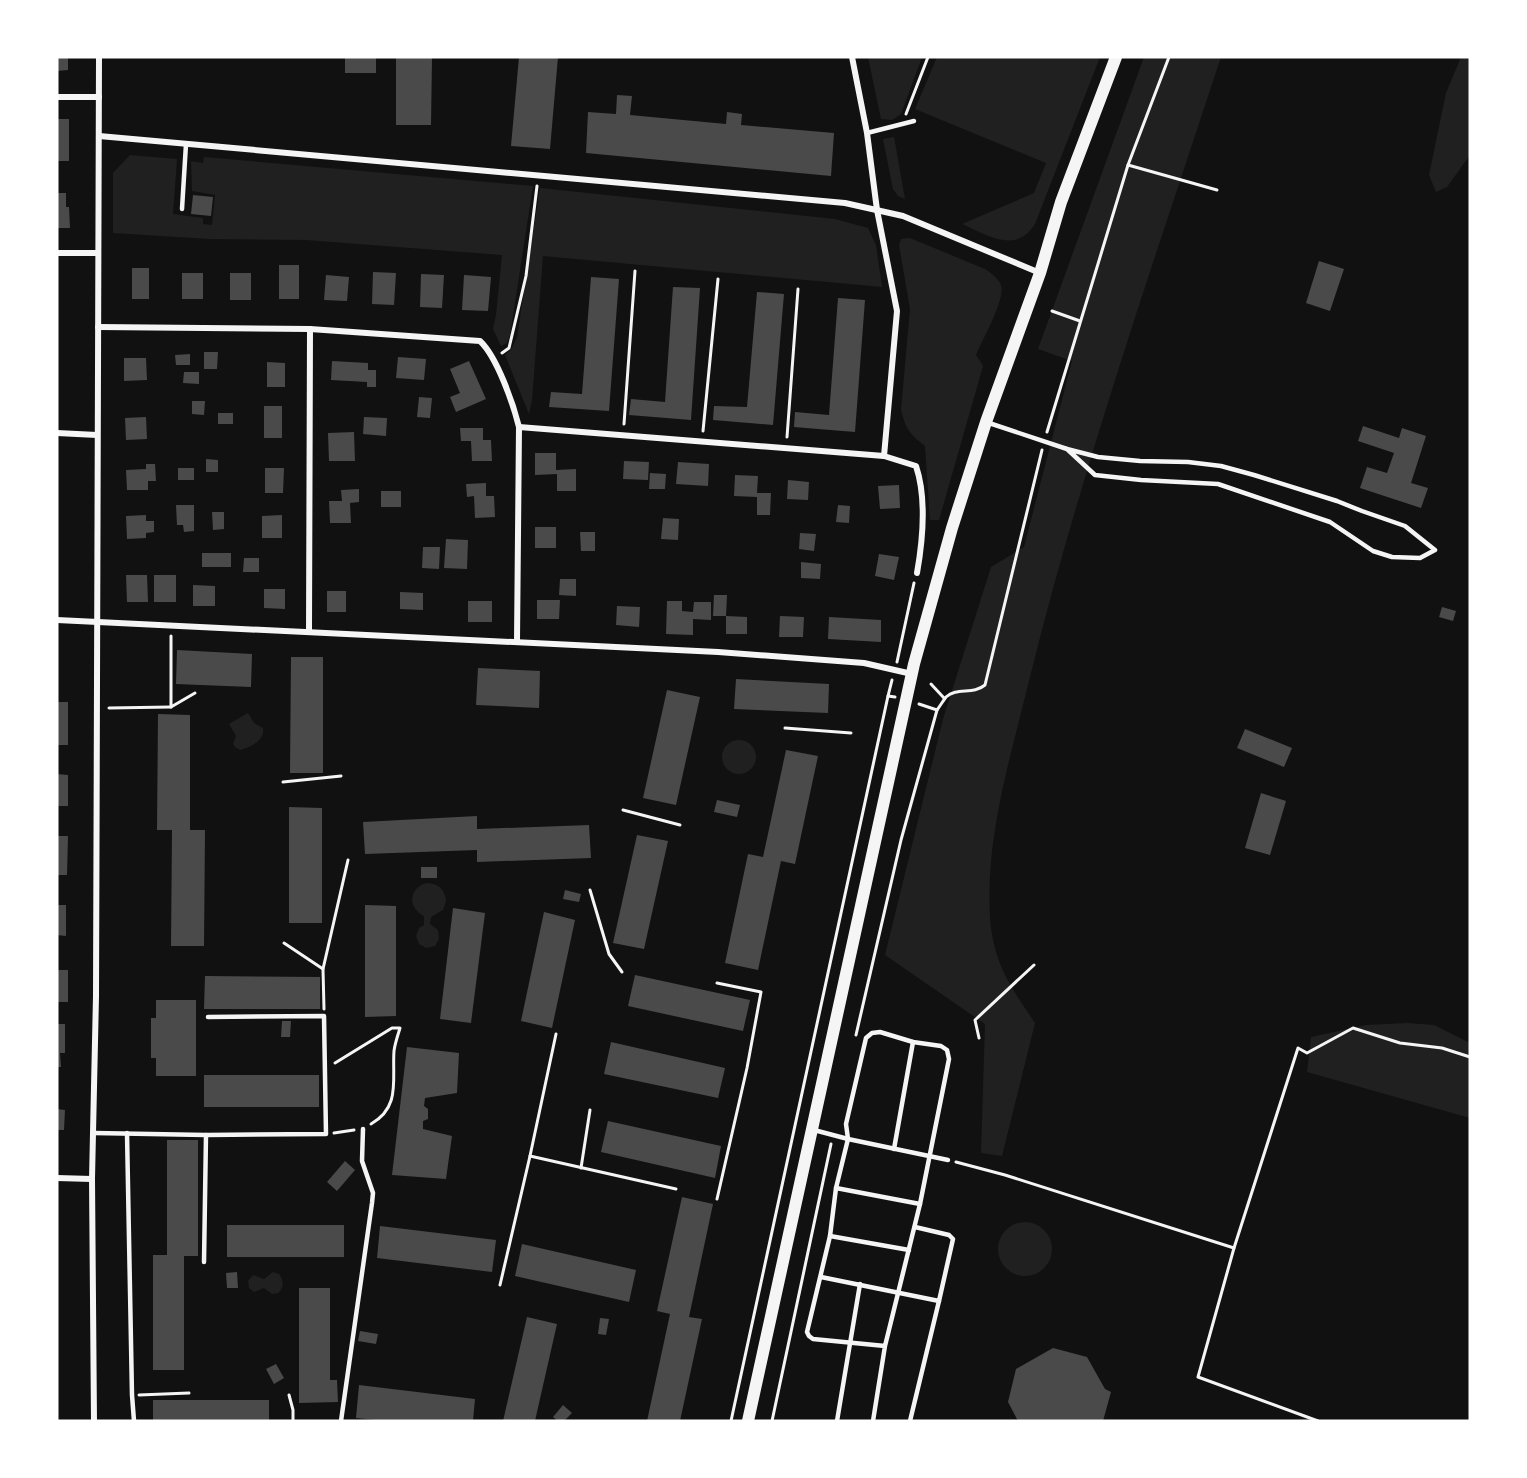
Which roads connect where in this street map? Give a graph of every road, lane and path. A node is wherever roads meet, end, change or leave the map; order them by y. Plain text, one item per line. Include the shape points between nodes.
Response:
1 (99, 57) edge
2 (852, 57) edge
3 (928, 57) edge
4 (1116, 57) edge
5 (1169, 57) edge
6 (99, 97) junction
7 (57, 98) edge
8 (914, 121) dead end
9 (902, 124) junction
10 (867, 133) junction
11 (99, 136) junction
12 (186, 144) junction
13 (1128, 165) junction
14 (539, 175) junction
15 (1217, 190) dead end
16 (182, 209) dead end
17 (877, 210) junction
18 (57, 253) edge
19 (98, 253) junction
20 (635, 271) dead end
21 (1040, 273) junction
22 (718, 279) dead end
23 (798, 289) dead end
24 (1053, 311) dead end
25 (1080, 321) junction
26 (98, 327) junction
27 (310, 329) junction
28 (493, 360) junction
29 (986, 423) junction
30 (519, 427) junction
31 (57, 433) edge
32 (98, 435) junction
33 (623, 435) junction
34 (702, 441) junction
35 (1045, 441) junction
36 (786, 448) junction
37 (1067, 449) junction
38 (884, 456) junction
39 (917, 573) joint
40 (57, 620) edge
41 (97, 622) junction
42 (309, 632) junction
43 (171, 634) dead end
44 (517, 641) junction
45 (895, 669) junction
46 (912, 674) junction
47 (931, 684) dead end
48 (195, 693) dead end
49 (888, 696) junction
50 (944, 699) junction
51 (905, 700) junction
52 (171, 707) junction
53 (109, 708) dead end
54 (937, 710) junction
55 (785, 728) dead end
56 (851, 733) dead end
57 (341, 776) dead end
58 (283, 782) dead end
59 (623, 810) dead end
60 (680, 825) dead end
61 (348, 861) dead end
62 (590, 890) dead end
63 (284, 943) dead end
64 (1034, 965) dead end
65 (323, 969) junction
66 (622, 972) dead end
67 (717, 983) dead end
68 (324, 1016) junction
69 (208, 1017) dead end
70 (556, 1034) dead end
71 (980, 1038) dead end
72 (913, 1042) junction
73 (854, 1043) dead end
74 (1470, 1057) edge
75 (325, 1069) junction
76 (591, 1110) dead end
77 (363, 1129) junction
78 (811, 1130) junction
79 (94, 1133) junction
80 (127, 1133) junction
81 (326, 1134) junction
82 (206, 1135) junction
83 (833, 1135) junction
84 (848, 1139) junction
85 (894, 1149) junction
86 (530, 1156) junction
87 (930, 1157) junction
88 (948, 1160) joint
89 (581, 1168) junction
90 (57, 1178) edge
91 (92, 1179) junction
92 (836, 1188) junction
93 (676, 1189) dead end
94 (717, 1199) dead end
95 (920, 1203) junction
96 (915, 1227) junction
97 (830, 1236) junction
98 (1234, 1248) junction
99 (909, 1250) junction
100 (204, 1262) dead end
101 (821, 1277) junction
102 (860, 1284) junction
103 (500, 1285) dead end
104 (898, 1292) junction
105 (939, 1301) junction
106 (849, 1342) junction
107 (885, 1346) junction
108 (189, 1394) dead end
109 (132, 1395) junction
110 (289, 1395) dead end
111 (94, 1421) edge
112 (134, 1421) edge
113 (293, 1421) edge
114 (341, 1421) edge
115 (731, 1421) edge
116 (748, 1421) edge
117 (772, 1421) edge
118 (837, 1421) edge
119 (873, 1421) edge
120 (910, 1421) edge
121 (1318, 1421) edge

1 - 6 street
2 - 10 street
3 - 9 path
4 - 21 main road via 1061,202
5 - 13 path
6 - 7 street
6 - 11 street
8 - 9 lane
9 - 10 lane
10 - 17 street
11 - 12 street
11 - 19 street
12 - 14 street
12 - 16 lane
13 - 15 path
13 - 25 path
14 - 17 street via 845,203
14 - 28 path via 526,276 511,338 508,348
17 - 21 street via 903,216
17 - 38 street via 897,311
18 - 19 street
19 - 26 street
20 - 33 path
21 - 29 main road
22 - 34 path
23 - 36 path
24 - 25 path
25 - 35 path
26 - 27 street
26 - 32 street
27 - 28 street via 480,341
27 - 42 street
28 - 30 street
29 - 35 lane
29 - 46 main road
30 - 33 street
30 - 44 street
31 - 32 street
32 - 41 street
33 - 34 street
34 - 36 street
35 - 37 lane
35 - 50 path via 985,685 978,690 953,692
36 - 38 street
37 - 37 lane via 1095,475 1218,484 1330,522 1373,551 1392,557 1420,558 1435,550 1405,526 1221,466 1098,457
38 - 39 street via 916,466 921,480 922,545
39 - 45 path
40 - 41 street
41 - 42 street
41 - 79 street
42 - 44 street
43 - 52 path
44 - 45 street via 864,663
45 - 46 street
45 - 49 path
46 - 51 main road
47 - 50 path
48 - 52 path
49 - 51 path
49 - 115 path
50 - 54 path
51 - 54 path
51 - 78 main road
52 - 53 path
54 - 73 path via 901,840
55 - 56 path
57 - 58 path
59 - 60 path
61 - 65 path
62 - 66 path via 609,954
63 - 65 path
64 - 71 path via 975,1020
65 - 68 path
67 - 94 path via 761,992
68 - 69 lane
68 - 75 lane
70 - 86 path
72 - 84 lane via 880,1032 866,1038 846,1124
72 - 85 lane
72 - 87 lane via 941,1046 947,1050 949,1059
74 - 98 path via 1442,1048 1400,1043 1353,1028 1307,1053 1298,1048
75 - 77 path via 392,1028 400,1028 394,1051 393,1096 382,1118
75 - 81 lane
76 - 89 path
77 - 81 path
77 - 114 lane via 362,1161 373,1193
78 - 83 lane
78 - 116 main road
79 - 80 lane
79 - 91 street
80 - 82 lane
80 - 109 lane
81 - 82 lane
82 - 100 lane
83 - 84 lane
83 - 117 path
84 - 85 lane
84 - 92 lane
85 - 87 lane
86 - 89 path
86 - 103 path
87 - 88 lane
87 - 95 lane
88 - 98 path
89 - 93 path
90 - 91 street
91 - 111 street
92 - 95 lane
92 - 97 lane
95 - 96 lane
96 - 99 lane
96 - 105 lane via 953,1239
97 - 99 lane
97 - 101 lane
98 - 121 path via 1198,1377
99 - 104 lane
101 - 102 lane
101 - 106 lane via 807,1332 813,1339
102 - 104 lane
102 - 106 lane
104 - 105 lane
104 - 107 lane
105 - 120 lane
106 - 107 lane
106 - 118 lane
107 - 119 lane
108 - 109 path
109 - 112 lane
110 - 113 path

